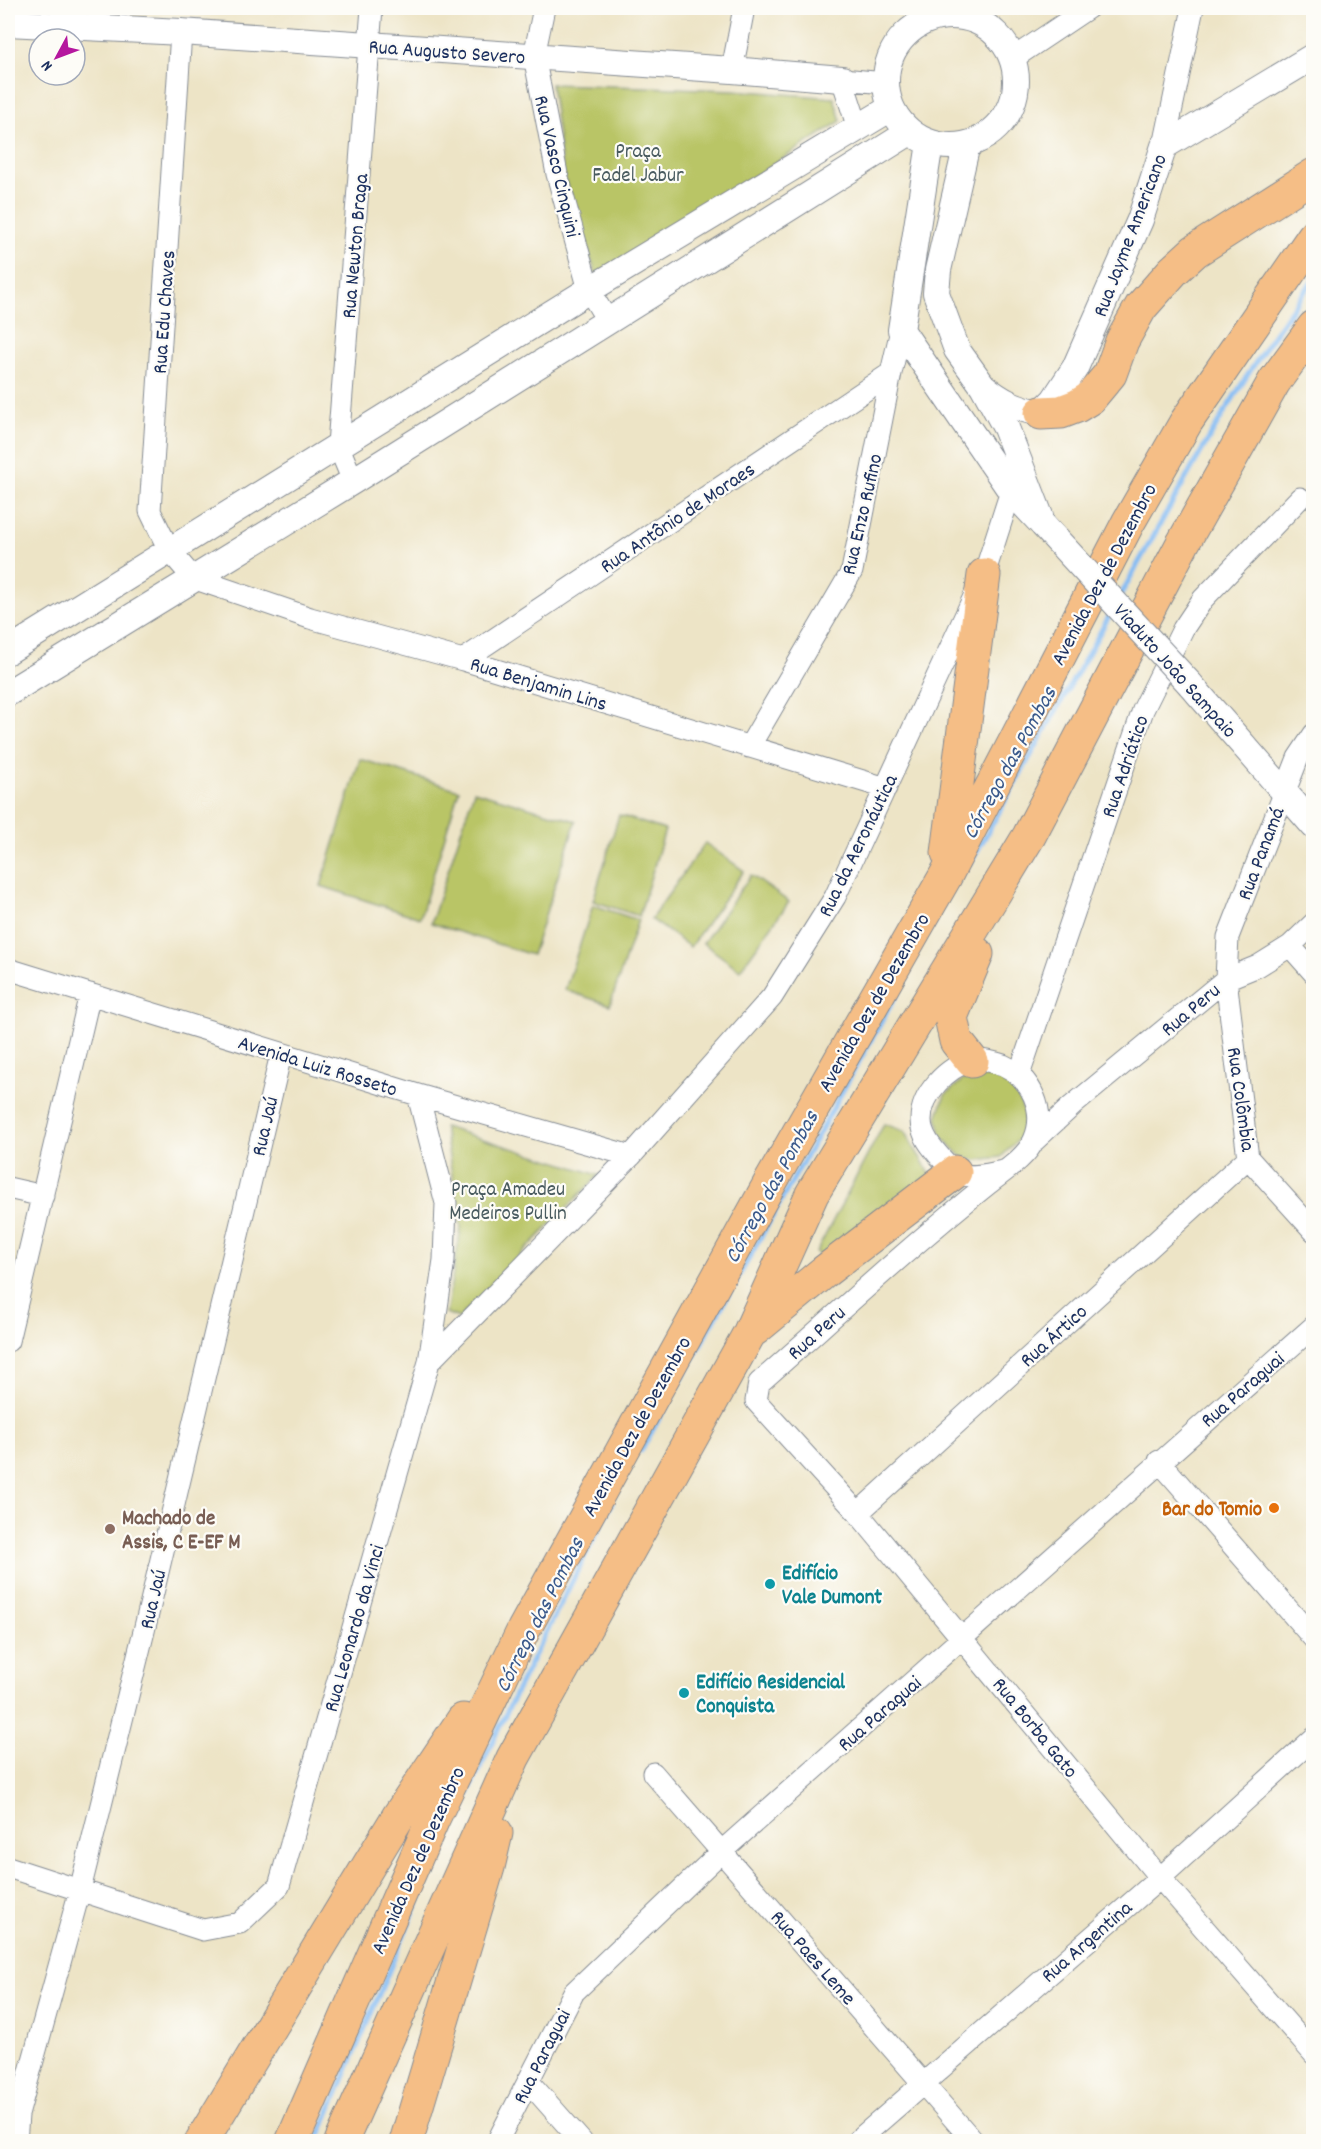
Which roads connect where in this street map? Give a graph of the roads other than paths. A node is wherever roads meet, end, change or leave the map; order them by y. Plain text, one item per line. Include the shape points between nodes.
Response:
1 (372, 8) edge
2 (544, 8) edge
3 (744, 8) edge
4 (1088, 8) edge
5 (1192, 8) edge
6 (948, 11) edge
7 (977, 14) edge
8 (8, 23) edge
9 (181, 32) junction
10 (370, 46) junction
11 (534, 56) junction
12 (1314, 56) edge
13 (1014, 66) junction
14 (732, 70) junction
15 (842, 79) junction
16 (885, 83) junction
17 (891, 108) junction
18 (858, 128) junction
19 (920, 137) junction
20 (967, 144) junction
21 (1164, 146) junction
22 (1314, 175) edge
23 (1314, 236) edge
24 (589, 290) junction
25 (903, 320) junction
26 (607, 321) junction
27 (1314, 327) edge
28 (891, 373) junction
29 (983, 386) junction
30 (1041, 413) junction
31 (338, 445) junction
32 (353, 481) junction
33 (1011, 491) junction
34 (1300, 498) dead end
35 (1043, 525) junction
36 (169, 550) junction
37 (984, 575) junction
38 (193, 578) junction
39 (8, 651) edge
40 (463, 660) junction
41 (8, 693) edge
42 (1314, 734) edge
43 (749, 747) junction
44 (886, 788) junction
45 (1284, 791) junction
46 (1314, 826) edge
47 (1029, 836) junction
48 (945, 877) junction
49 (1314, 923) edge
50 (1290, 946) junction
51 (8, 969) edge
52 (1314, 973) edge
53 (1226, 979) junction
54 (90, 994) junction
55 (282, 1054) junction
56 (972, 1061) junction
57 (1019, 1075) junction
58 (418, 1095) junction
59 (1038, 1107) junction
60 (1072, 1107) junction
61 (1034, 1141) junction
62 (630, 1156) junction
63 (1248, 1158) junction
64 (1004, 1171) junction
65 (955, 1172) junction
66 (8, 1188) edge
67 (43, 1196) junction
68 (940, 1222) junction
69 (1314, 1231) edge
70 (1314, 1326) edge
71 (749, 1334) junction
72 (8, 1341) edge
73 (429, 1362) junction
74 (756, 1401) joint
75 (1160, 1461) junction
76 (858, 1513) junction
77 (524, 1629) junction
78 (964, 1638) junction
79 (1314, 1639) edge
80 (1314, 1738) edge
81 (513, 1758) junction
82 (653, 1773) dead end
83 (722, 1851) junction
84 (8, 1867) edge
85 (1160, 1878) junction
86 (80, 1890) junction
87 (1314, 2054) edge
88 (528, 2081) junction
89 (923, 2083) junction
90 (16, 2142) edge
91 (201, 2142) edge
92 (292, 2142) edge
93 (341, 2142) edge
94 (406, 2142) edge
95 (497, 2142) edge
96 (582, 2142) edge
97 (856, 2142) edge
98 (974, 2142) edge

1 - 10 street, Rua Newton Braga
2 - 11 street, Rua Vasco Cinquini
3 - 14 street
4 - 13 street
5 - 21 street, Rua Jayme Americano
6 - 7 street
6 - 16 street via 923,21 902,36 889,58
7 - 13 street via 996,33
8 - 9 street, Rua Augusto Severo
9 - 10 street, Rua Augusto Severo
9 - 36 street, Rua Edu Chaves via 150,511
10 - 11 street, Rua Augusto Severo
10 - 31 street, Rua Newton Braga
11 - 14 street, Rua Augusto Severo
11 - 24 street, Rua Vasco Cinquini via 557,174
12 - 21 street
13 - 20 street via 1015,94 1008,114 994,130
14 - 15 street, Rua Augusto Severo
15 - 16 street, Rua Augusto Severo
15 - 18 street
16 - 17 street
17 - 18 street
17 - 19 street via 899,121
18 - 24 street
19 - 20 street via 955,146
19 - 25 street, Rua Enzo Rufino
19 - 26 street
20 - 29 street, Viaduto João Sampaio via 936,293 957,350
21 - 30 street, Rua Jayme Americano via 1140,220 1075,368
22 - 30 highway via 1195,251 1141,307 1110,374 1090,398 1061,412
23 - 48 highway, Avenida Dez de Dezembro via 1186,422 1128,523
24 - 26 street, Rua Vasco Cinquini
24 - 31 street
25 - 28 street, Rua Enzo Rufino
25 - 33 street, Viaduto João Sampaio
26 - 32 street
27 - 47 highway via 1274,382 1183,543
28 - 40 street, Rua Antônio de Moraes
28 - 43 street, Rua Enzo Rufino via 852,571
29 - 30 street via 1000,400
29 - 35 street, Viaduto João Sampaio via 1006,428
31 - 32 street, Rua Newton Braga
31 - 36 street
32 - 38 street
33 - 35 street, Viaduto João Sampaio
33 - 37 street, Rua da Aeronáutica
34 - 57 street, Rua Adriático via 1203,599 1183,629 1143,710
35 - 45 street, Viaduto João Sampaio, bridge
36 - 38 street, Rua Edu Chaves
36 - 39 street
37 - 44 street, Rua da Aeronáutica
37 - 48 highway
38 - 40 street, Rua Benjamin Lins via 310,618
38 - 41 street
40 - 43 street, Rua Benjamin Lins
42 - 45 street, Rua Panamá
43 - 44 street, Rua Benjamin Lins
44 - 62 street, Rua da Aeronáutica via 835,897 772,997
45 - 46 street, Viaduto João Sampaio
45 - 53 street, Rua Panamá via 1228,937
47 - 56 highway via 951,1017 956,1041
47 - 71 highway via 812,1194
48 - 77 highway, Avenida Dez de Dezembro via 770,1183
49 - 50 street, Rua Peru
50 - 52 street
50 - 53 street, Rua Peru via 1258,966
51 - 54 street, Avenida Luiz Rosseto
53 - 60 street, Rua Peru
53 - 63 street, Rua Colômbia
54 - 55 street, Avenida Luiz Rosseto
54 - 67 street
55 - 58 street, Avenida Luiz Rosseto
55 - 86 street, Rua Jaú
56 - 57 street via 1002,1065
56 - 65 street via 940,1080 928,1094 921,1119 925,1136
57 - 59 street
58 - 62 street, Avenida Luiz Rosseto
58 - 73 street via 446,1203 444,1260
59 - 60 street
59 - 61 street
60 - 61 street, Rua Peru
61 - 64 street
62 - 73 street, Rua Leonardo da Vinci
63 - 69 street, Rua Colômbia
63 - 76 street, Rua Ártico
64 - 65 street via 975,1176
64 - 68 street, Rua Peru
65 - 68 street, Rua Peru
65 - 71 highway
66 - 67 street
67 - 72 street
68 - 74 street, Rua Peru via 759,1383
70 - 75 street, Rua Paraguai
71 - 81 highway
73 - 86 street, Rua Leonardo da Vinci via 279,1886 240,1923 203,1930
74 - 76 street, Rua Borba Gato
75 - 78 street, Rua Paraguai
75 - 79 street
76 - 78 street, Rua Borba Gato
77 - 91 highway via 398,1817
77 - 92 highway, Avenida Dez de Dezembro via 433,1819
78 - 83 street, Rua Paraguai
78 - 85 street, Rua Borba Gato
80 - 85 street, Rua Argentina
81 - 93 highway
81 - 94 highway via 488,1867
82 - 83 street, Rua Paes Leme
83 - 88 street, Rua Paraguai via 574,1992
83 - 89 street, Rua Paes Leme
84 - 86 street, Rua Leonardo da Vinci
85 - 87 street, Rua Borba Gato
85 - 89 street, Rua Argentina
86 - 90 street, Rua Jaú via 18,2115
88 - 95 street, Rua Paraguai
88 - 96 street
89 - 97 street, Rua Argentina
89 - 98 street, Rua Paes Leme

